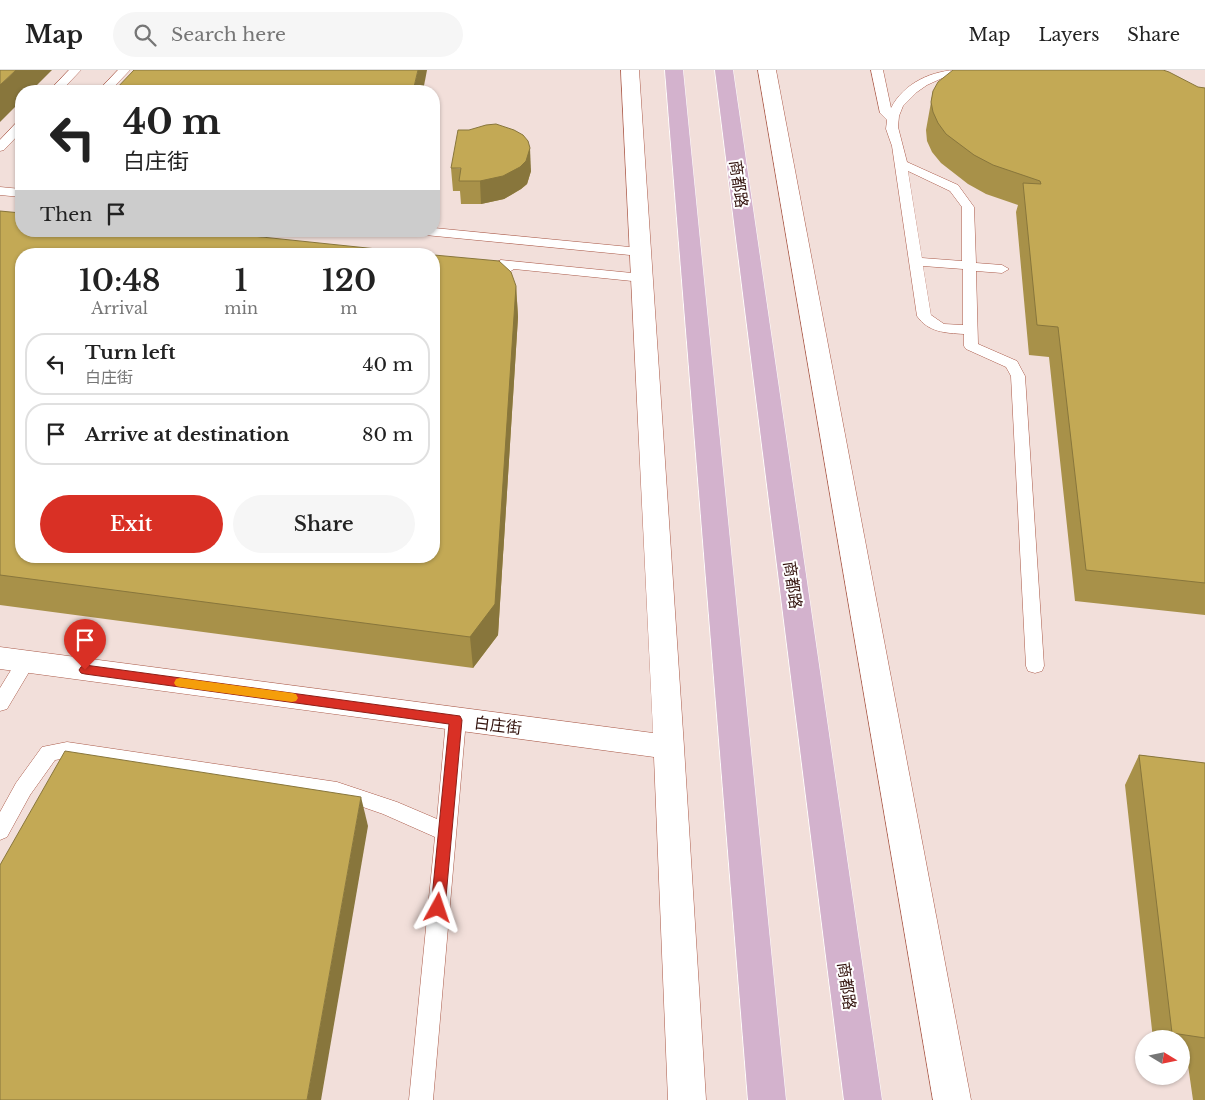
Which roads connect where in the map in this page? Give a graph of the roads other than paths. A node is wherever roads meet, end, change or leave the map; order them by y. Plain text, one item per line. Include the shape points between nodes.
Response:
1 (75, 70) edge
2 (124, 70) edge
3 (630, 70) edge
4 (674, 70) edge
5 (724, 70) edge
6 (767, 70) edge
7 (877, 70) edge
8 (954, 70) edge
9 (61, 85) edge
10 (110, 85) edge
11 (893, 119) junction
12 (15, 132) edge
13 (0, 147) edge
14 (901, 164) junction
15 (440, 233) edge
16 (915, 261) junction
17 (492, 264) edge
18 (511, 265) junction
19 (641, 265) junction
20 (970, 266) junction
21 (1002, 270) dead end
22 (486, 302) edge
23 (971, 330) junction
24 (13, 660) edge
25 (1034, 666) dead end
26 (0, 704) edge
27 (456, 720) junction
28 (669, 747) junction
29 (0, 831) edge
30 (444, 832) junction
31 (421, 1100) edge
32 (687, 1100) edge
33 (767, 1100) edge
34 (863, 1100) edge
35 (952, 1100) edge

1 - 9 lane
2 - 10 lane
3 - 19 street
4 - 33 main road
5 - 34 main road, 商都路
6 - 35 street
7 - 11 lane via 886,113
8 - 11 lane via 922,83 905,96
11 - 14 lane via 892,128
12 - 13 lane
14 - 16 lane
14 - 20 lane via 954,188 968,207
15 - 19 lane
16 - 20 lane
16 - 23 lane via 924,316 929,324
17 - 18 lane
18 - 19 lane
18 - 22 lane via 494,275 487,287
19 - 28 street
20 - 21 lane
20 - 23 lane
23 - 25 lane via 971,346 1012,364 1018,376
24 - 26 lane
24 - 27 street, 白庄街
27 - 28 street, 白庄街
27 - 30 lane
28 - 32 street
29 - 30 lane via 23,790 49,754 67,750 337,790 390,808
30 - 31 lane

